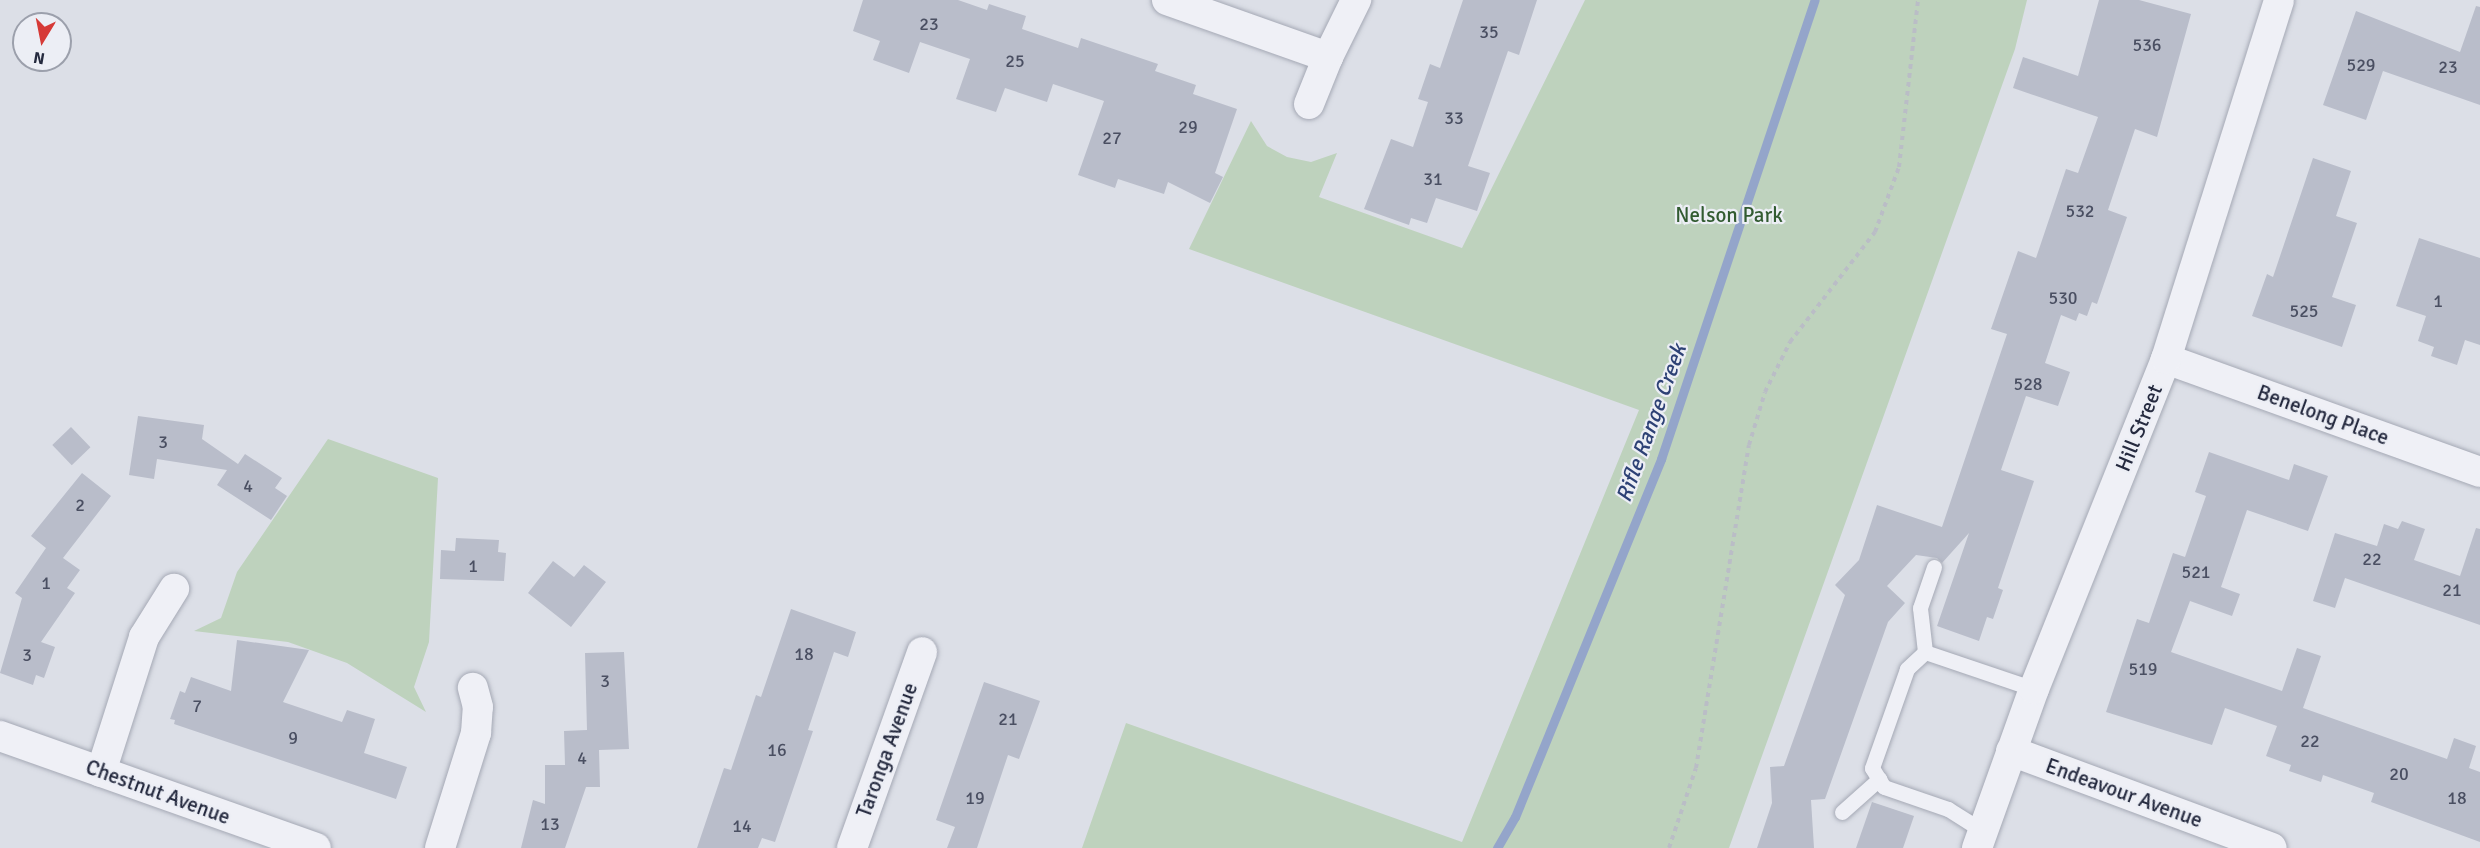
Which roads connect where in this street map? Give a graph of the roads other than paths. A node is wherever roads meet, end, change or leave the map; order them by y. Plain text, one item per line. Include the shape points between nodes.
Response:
1 (1167, 0) edge
2 (1356, 0) edge
3 (2279, 0) edge
4 (1328, 57) junction
5 (1309, 104) dead end
6 (2166, 359) junction
7 (2480, 472) edge
8 (1934, 567) dead end
9 (174, 589) dead end
10 (922, 652) dead end
11 (1925, 652) junction
12 (473, 688) dead end
13 (2034, 689) junction
14 (0, 736) edge
15 (2011, 751) junction
16 (101, 772) junction
17 (1879, 779) junction
18 (1842, 812) dead end
19 (1980, 840) edge
20 (316, 848) edge
21 (440, 848) edge
22 (852, 848) edge
23 (2272, 848) edge

1 - 4 street
2 - 4 street
3 - 6 street, Hill Street
4 - 5 street
6 - 7 street, Benelong Place
6 - 13 street, Hill Street
8 - 11 lane via 1920,608
9 - 16 street via 144,637
10 - 22 street, Taronga Avenue
11 - 13 lane
11 - 17 lane via 1907,669 1872,768
12 - 21 street via 478,707 476,733
13 - 15 street, Hill Street
14 - 16 street, Chestnut Avenue
15 - 19 street, Hill Street
15 - 23 street, Endeavour Avenue
16 - 20 street, Chestnut Avenue
17 - 18 lane
17 - 19 lane via 1884,787 1948,809

